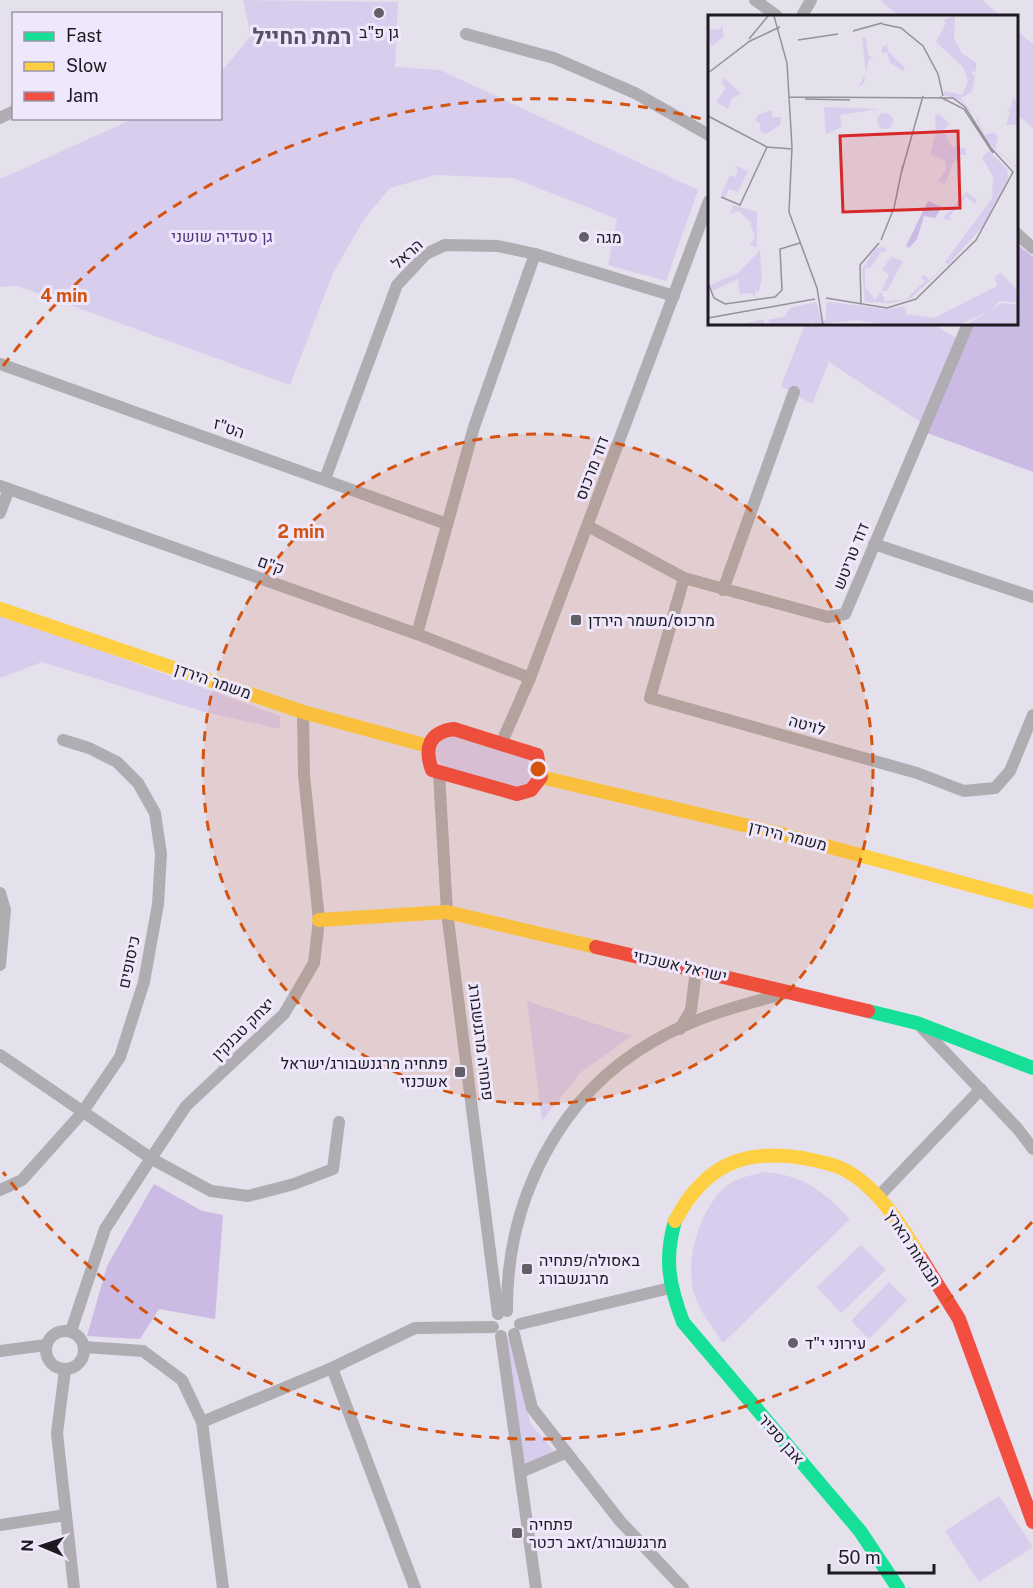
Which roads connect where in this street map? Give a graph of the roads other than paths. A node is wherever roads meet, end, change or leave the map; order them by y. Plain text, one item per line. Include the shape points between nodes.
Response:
1 (755, 0) edge
2 (812, 0) edge
3 (776, 15) edge
4 (803, 15) edge
5 (466, 34) dead end
6 (708, 134) edge
7 (708, 204) edge
8 (1018, 235) edge
9 (1033, 248) edge
10 (535, 254) junction
11 (674, 296) junction
12 (967, 326) edge
13 (0, 364) edge
14 (794, 392) dead end
15 (325, 479) junction
16 (4, 488) edge
17 (0, 513) edge
18 (447, 524) junction
19 (588, 526) junction
20 (873, 544) junction
21 (684, 578) junction
22 (723, 590) junction
23 (1033, 597) edge
24 (0, 609) edge
25 (417, 634) junction
26 (530, 678) junction
27 (303, 712) junction
28 (1033, 716) edge
29 (1030, 732) edge
30 (63, 740) dead end
31 (501, 744) junction
32 (428, 746) junction
33 (439, 774) junction
34 (541, 777) junction
35 (0, 893) edge
36 (1033, 902) edge
37 (447, 912) junction
38 (319, 920) junction
39 (0, 965) edge
40 (696, 970) junction
41 (790, 992) junction
42 (917, 1023) junction
43 (681, 1029) junction
44 (0, 1055) edge
45 (1033, 1068) edge
46 (981, 1089) junction
47 (82, 1113) junction
48 (339, 1122) dead end
49 (1033, 1149) edge
50 (152, 1159) junction
51 (0, 1190) edge
52 (878, 1197) junction
53 (670, 1288) junction
54 (503, 1312) junction
55 (507, 1330) junction
56 (71, 1331) junction
57 (46, 1345) junction
58 (84, 1347) junction
59 (0, 1351) edge
60 (332, 1368) junction
61 (65, 1370) junction
62 (202, 1422) junction
63 (565, 1453) junction
64 (520, 1472) junction
65 (66, 1515) junction
66 (1033, 1521) edge
67 (0, 1525) edge
68 (74, 1588) edge
69 (223, 1588) edge
70 (415, 1588) edge
71 (536, 1588) edge
72 (683, 1588) edge
73 (898, 1588) edge

1 - 3 street
2 - 4 street
5 - 6 street via 554,58 635,93
7 - 11 street, דוד מרכוס
8 - 9 street
10 - 11 street, הראל
10 - 15 street, הראל via 498,246 445,245 426,254 411,268 397,285
10 - 18 street via 474,426
11 - 19 street, דוד מרכוס
12 - 20 street, דוד טריטש
13 - 15 street, הט"ז
14 - 22 street
15 - 18 street, הט"ז
16 - 17 street
16 - 25 street, ק"ם
18 - 25 street
19 - 21 street, דוד טריטש
19 - 26 street, דוד מרכוס
20 - 22 street, דוד טריטש via 844,614 828,617
20 - 23 street
21 - 22 street, דוד טריטש
21 - 29 street, לויטה via 650,698 917,773 964,791 995,788 1010,771
24 - 27 street, משמר הירדן
25 - 26 street, ק"ם
26 - 31 street, דוד מרכוס
27 - 32 street, משמר הירדן
27 - 38 street, יצחק טבנקין via 304,775
28 - 29 street, לויטה
30 - 47 street, כיסופים via 117,762 138,783 155,813 161,854 158,904 144,982 120,1057
31 - 32 street via 454,729 441,730
31 - 34 street via 537,755
32 - 33 street via 428,760 432,770
33 - 34 street via 517,794 534,789
33 - 37 street, פתחיה מרגנשבורג
34 - 36 street, משמר הירדן via 778,832
35 - 39 street via 5,910
37 - 38 street, ישראל אשכנזי
37 - 40 street, ישראל אשכנזי
37 - 54 street, פתחיה מרגנשבורג
38 - 50 street, יצחק טבנקין via 314,963 284,1014 186,1106
40 - 41 street, ישראל אשכנזי
40 - 43 street via 691,1010
41 - 42 street, ישראל אשכנזי
41 - 43 street via 723,1010
42 - 45 street, ישראל אשכנזי
42 - 46 street
43 - 54 street via 654,1040 615,1067 577,1105 542,1154 526,1191
44 - 47 street
46 - 49 street
46 - 52 street
47 - 50 street
47 - 51 street, כיסופים via 22,1180
48 - 50 street via 333,1169 248,1196 212,1191
50 - 56 street, יצחק טבנקין via 105,1229
52 - 53 street, תבואות הארץ via 847,1171 813,1160 777,1154 744,1156 718,1170 687,1198 674,1222 668,1254
52 - 66 street, תבואות הארץ via 901,1225 959,1319
53 - 55 street
53 - 73 street, אבן ספיר via 683,1322 860,1531
54 - 55 street via 494,1319
54 - 55 street via 519,1316
55 - 60 street via 415,1328
55 - 63 street via 532,1408
55 - 64 street
56 - 57 street via 58,1331
56 - 58 street via 80,1337
57 - 59 street
57 - 61 street via 49,1362
58 - 61 street via 77,1365
58 - 62 street via 143,1351 182,1380
60 - 62 street
60 - 70 street
61 - 65 street via 57,1433
62 - 69 street
63 - 64 street
63 - 72 street via 620,1521
64 - 71 street
65 - 67 street
65 - 68 street

